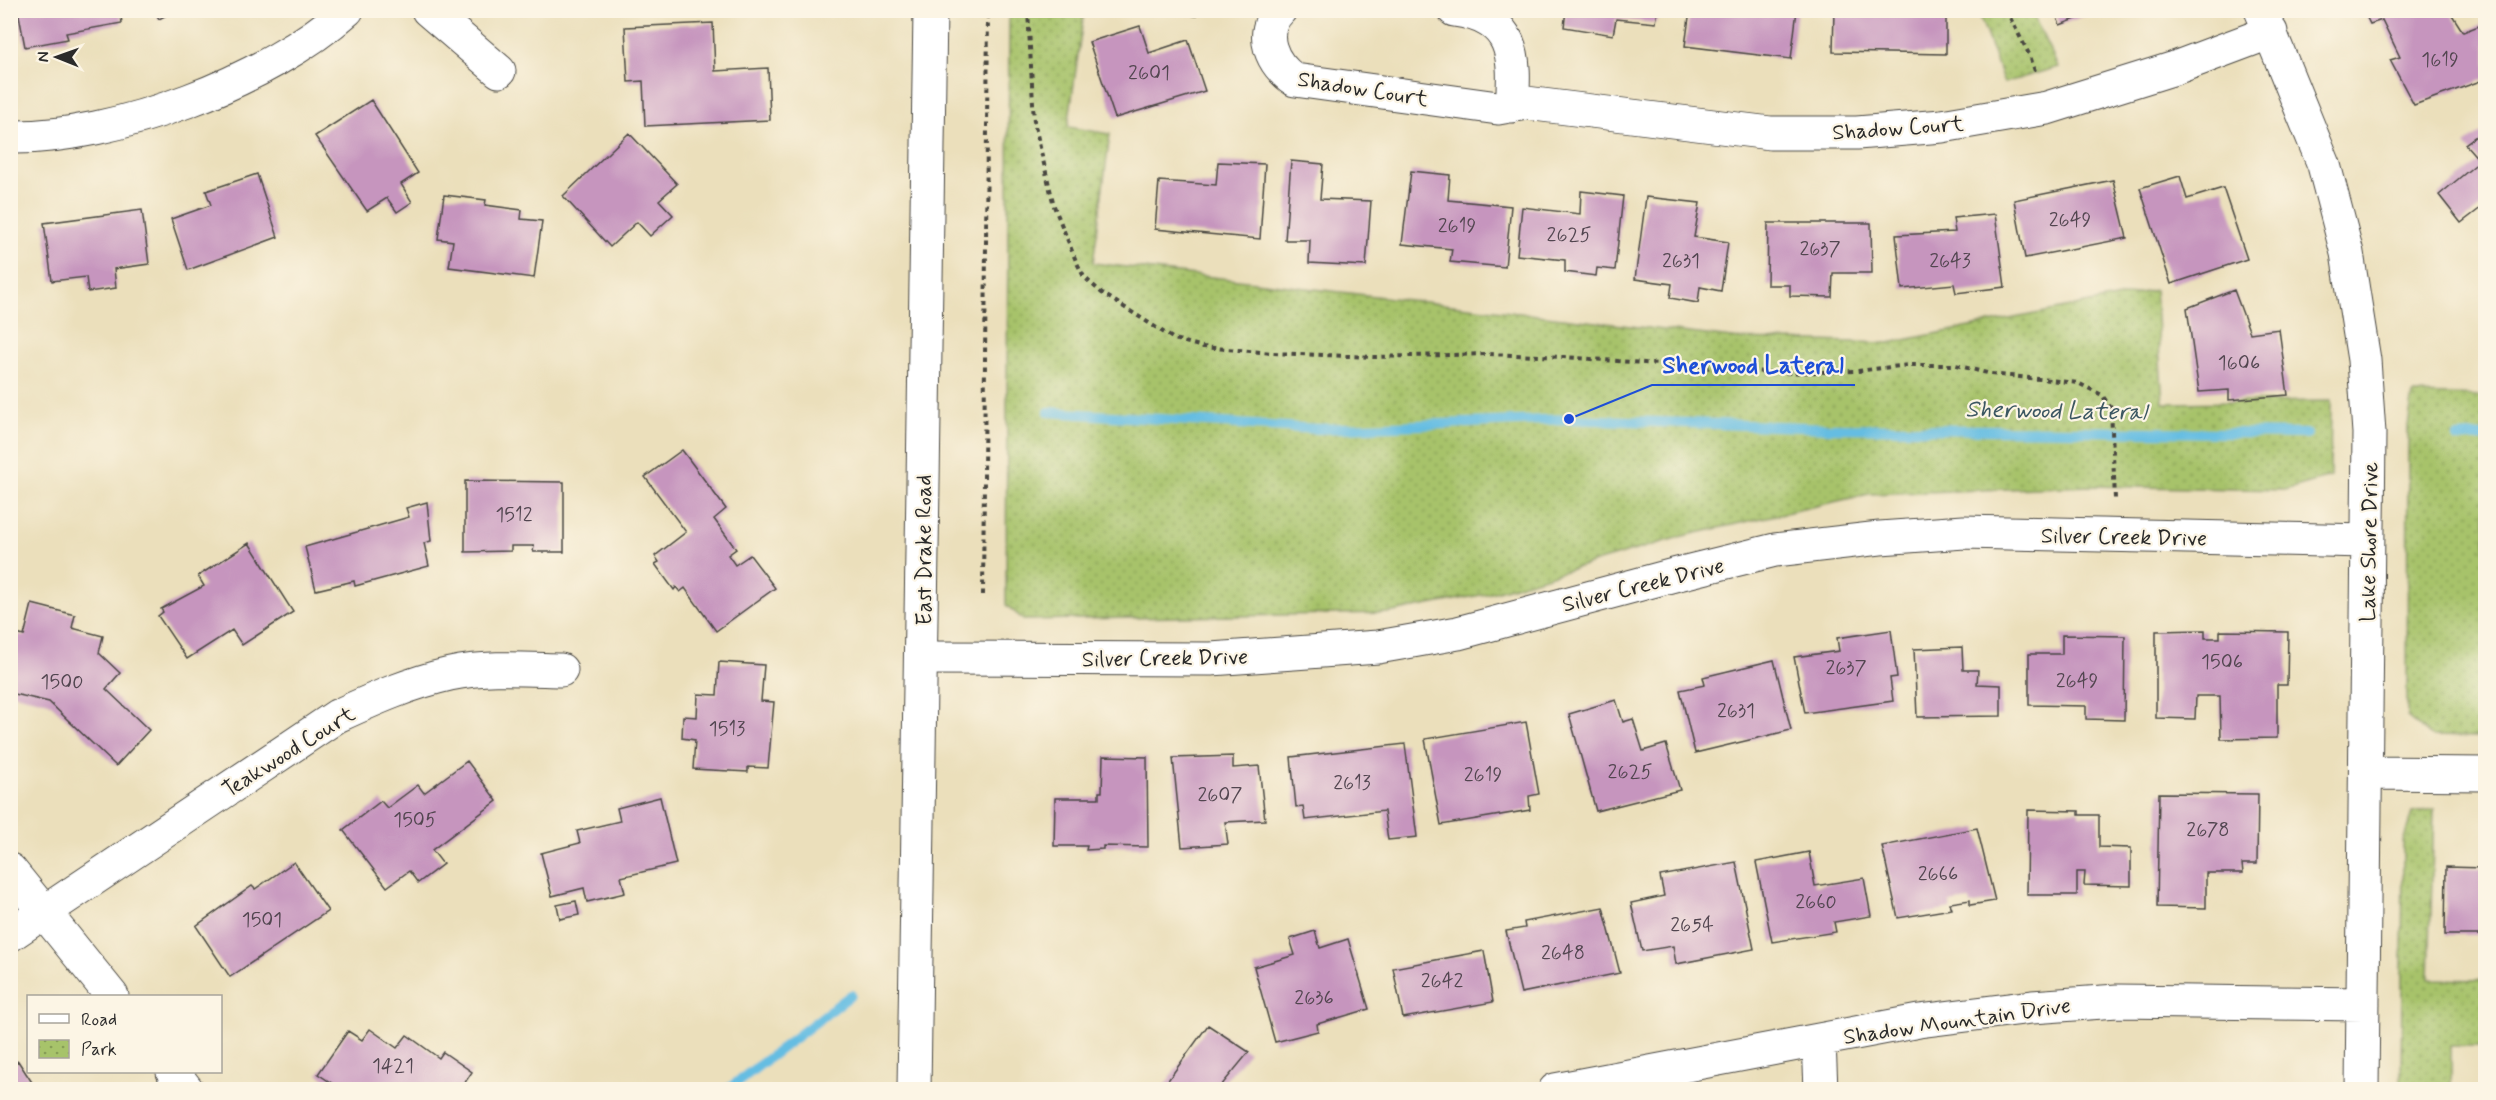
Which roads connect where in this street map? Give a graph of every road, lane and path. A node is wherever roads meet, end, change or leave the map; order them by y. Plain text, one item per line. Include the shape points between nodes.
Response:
1 (348, 10) edge
2 (428, 10) edge
3 (930, 10) edge
4 (988, 10) edge
5 (1028, 10) edge
6 (1280, 10) edge
7 (1454, 10) edge
8 (2006, 10) edge
9 (2266, 21) edge
10 (499, 71) dead end
11 (1512, 106) junction
12 (2047, 108) junction
13 (10, 136) edge
14 (2115, 536) junction
15 (2367, 541) junction
16 (983, 595) dead end
17 (922, 658) junction
18 (561, 670) dead end
19 (2366, 773) junction
20 (2486, 774) edge
21 (10, 870) edge
22 (44, 912) junction
23 (10, 935) edge
24 (111, 995) edge
25 (2363, 1004) junction
26 (1820, 1041) junction
27 (174, 1073) edge
28 (187, 1089) edge
29 (914, 1089) edge
30 (1555, 1089) edge
31 (1821, 1089) edge
32 (2362, 1089) edge

1 - 13 street via 291,51 217,89 144,117 76,132
2 - 10 street
3 - 17 street, East Drake Road
4 - 16 path
5 - 14 path via 1034,122 1054,206 1076,261 1084,277 1102,293 1174,339 1203,347 1273,353 1564,357 1779,373 1956,365 1991,374 2064,381 2090,387 2111,408
6 - 11 street, Shadow Court via 1270,26 1272,55 1280,71 1295,80 1498,108
7 - 11 street via 1483,17 1509,41 1515,67
8 - 12 path via 2030,56
9 - 12 street, Shadow Court via 2175,68
9 - 15 street, Lake Shore Drive via 2324,165 2347,253 2365,371 2369,432
11 - 12 street, Shadow Court via 1526,103 1770,133 1857,133 1942,126
14 - 15 street, Silver Creek Drive
14 - 17 street, Silver Creek Drive via 1964,532 1776,550 1458,633 1377,647 1211,659
15 - 19 street, Lake Shore Drive
17 - 29 street, East Drake Road
18 - 22 street, Teakwood Court via 497,668 451,674 396,689 337,716
19 - 20 street
19 - 25 street, Lake Shore Drive
21 - 22 street
22 - 23 street, Teakwood Court
22 - 24 street
25 - 26 street, Shadow Mountain Drive via 2140,1001 2043,1006 1919,1021
25 - 32 street, Lake Shore Drive
26 - 30 street, Shadow Mountain Drive
26 - 31 street
27 - 28 street

